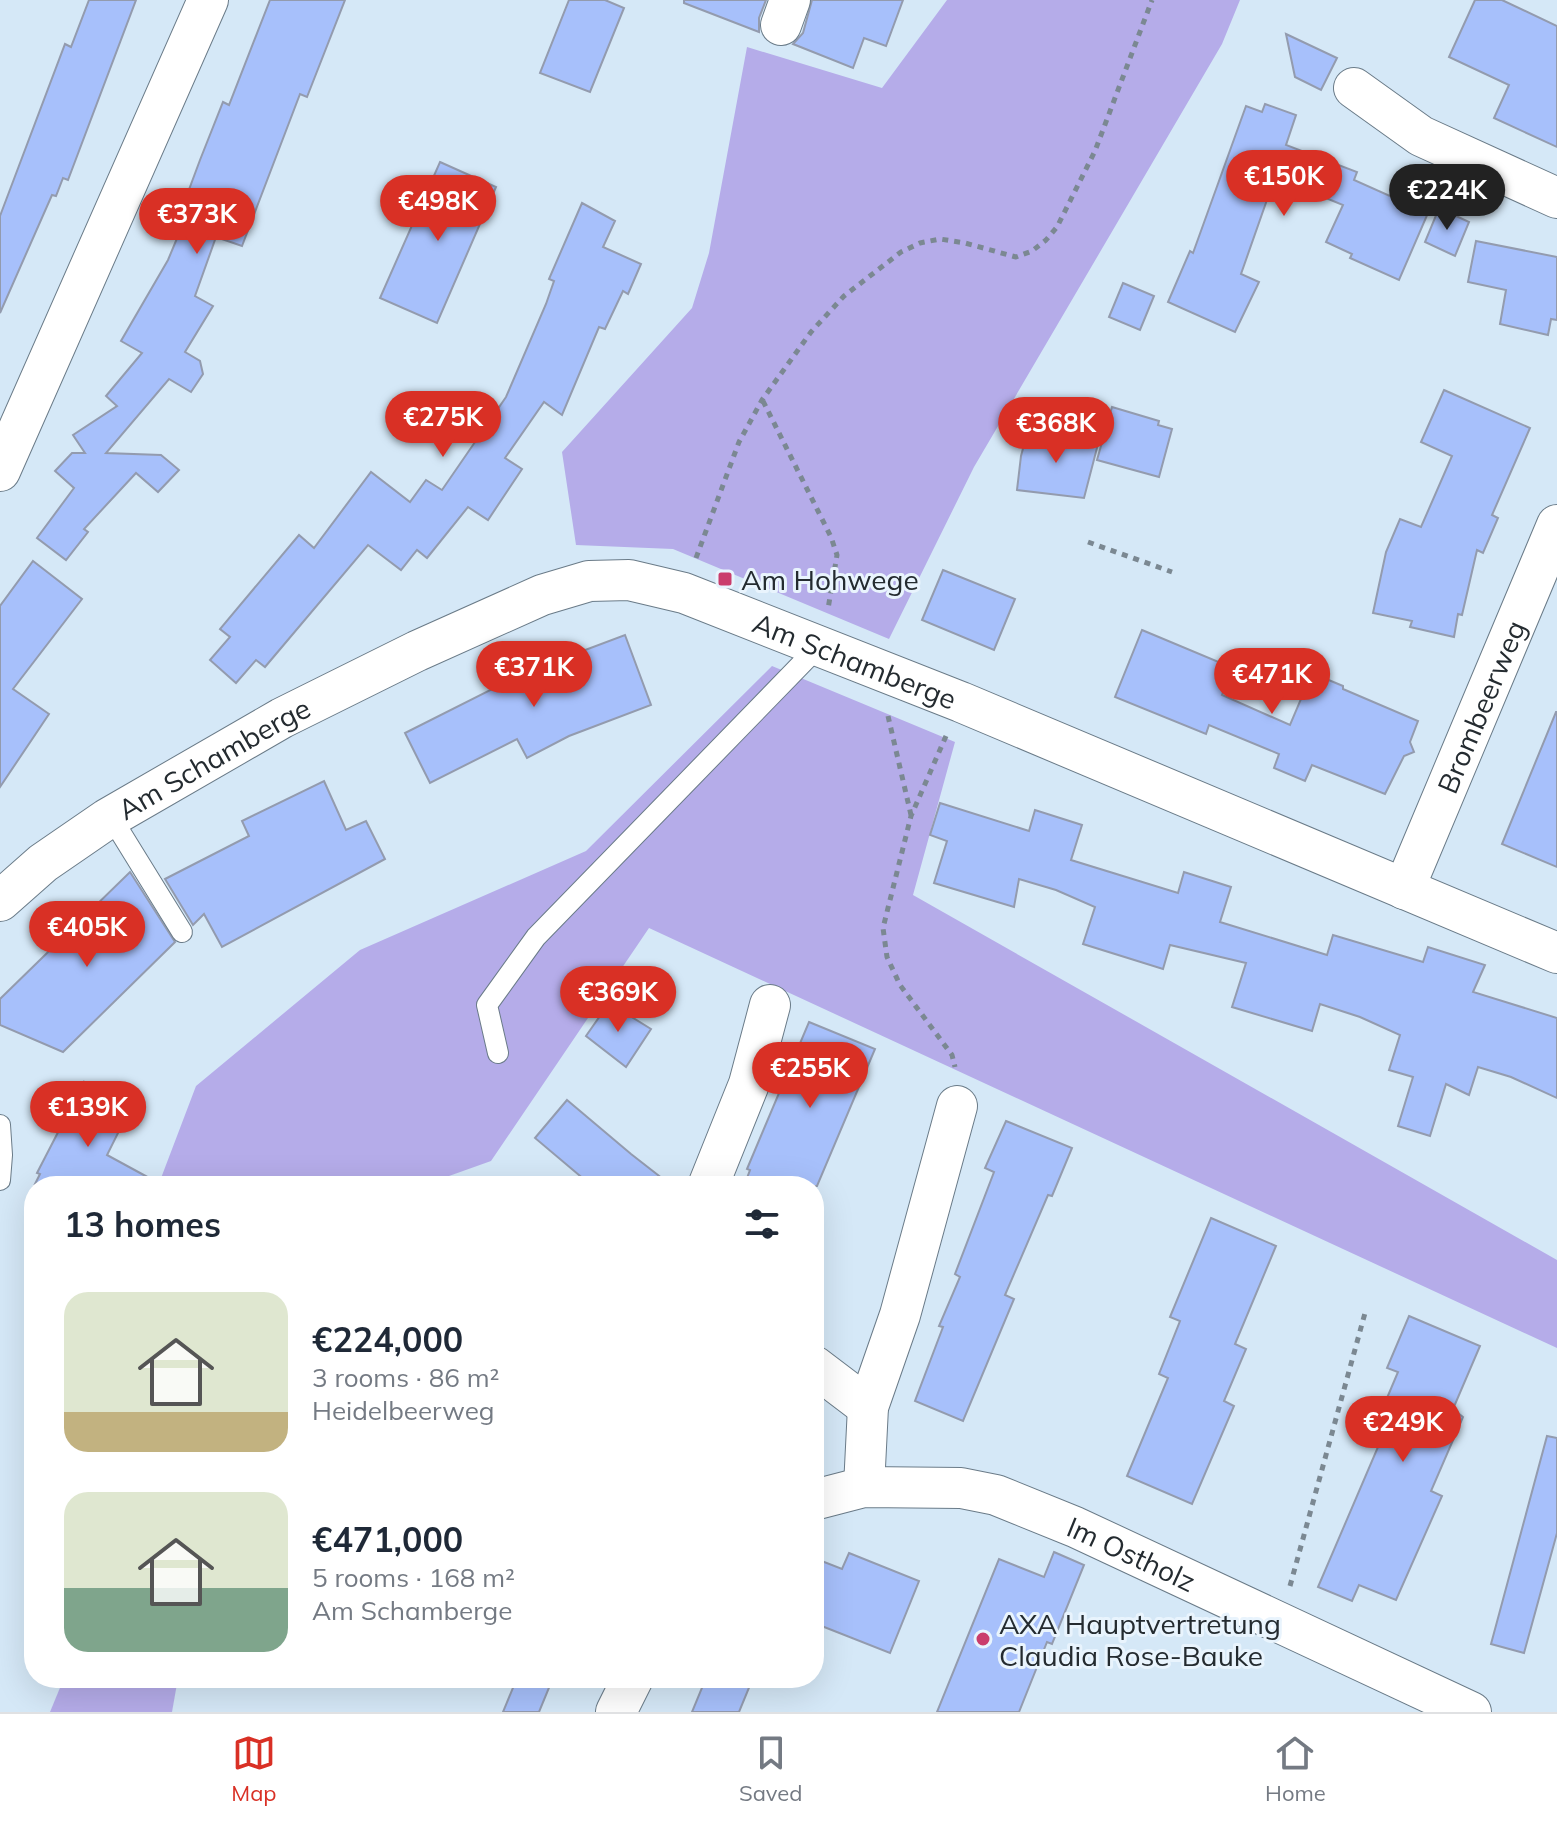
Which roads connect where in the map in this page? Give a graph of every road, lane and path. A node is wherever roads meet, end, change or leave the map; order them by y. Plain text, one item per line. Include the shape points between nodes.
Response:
1 (208, 0) edge
2 (1152, 0) edge
3 (1354, 88) dead end
4 (1557, 198) edge
5 (762, 400) junction
6 (0, 471) edge
7 (1557, 525) edge
8 (1088, 542) dead end
9 (1172, 572) dead end
10 (684, 593) junction
11 (818, 647) junction
12 (878, 671) junction
13 (961, 702) junction
14 (911, 816) junction
15 (111, 817) junction
16 (1404, 889) junction
17 (0, 901) edge
18 (182, 932) dead end
19 (1557, 953) edge
20 (770, 1005) dead end
21 (498, 1053) dead end
22 (957, 1106) joint
23 (0, 1125) edge
24 (712, 1176) edge
25 (0, 1180) edge
26 (1365, 1313) dead end
27 (824, 1374) edge
28 (868, 1407) junction
29 (864, 1487) junction
30 (824, 1497) edge
31 (1279, 1623) junction
32 (628, 1688) edge
33 (616, 1712) edge
34 (1471, 1712) edge

1 - 6 street
2 - 5 path via 1095,151 1046,240 1016,257 940,239 901,252 844,296
3 - 4 street via 1421,136
5 - 10 path via 739,442
5 - 11 path via 837,555
7 - 16 street, Brombeerweg
8 - 9 path
10 - 11 street, Am Schamberge
10 - 15 street, Am Schamberge via 629,580 589,581 542,595 282,718
11 - 12 street, Am Schamberge
11 - 21 lane via 536,937 487,1005
12 - 13 street, Am Schamberge
12 - 14 path
13 - 14 path
13 - 16 street, Am Schamberge
14 - 22 path via 883,928 887,957 900,985 952,1055
15 - 17 street, Am Schamberge via 43,863
15 - 18 lane
16 - 19 street, Am Schamberge
20 - 24 street via 749,1084
22 - 28 street via 900,1315
23 - 25 lane
26 - 31 path
27 - 28 street
28 - 29 street
29 - 30 street, Im Ostholz
29 - 31 street, Im Ostholz via 961,1488 996,1495
31 - 34 street, Im Ostholz
32 - 33 street

